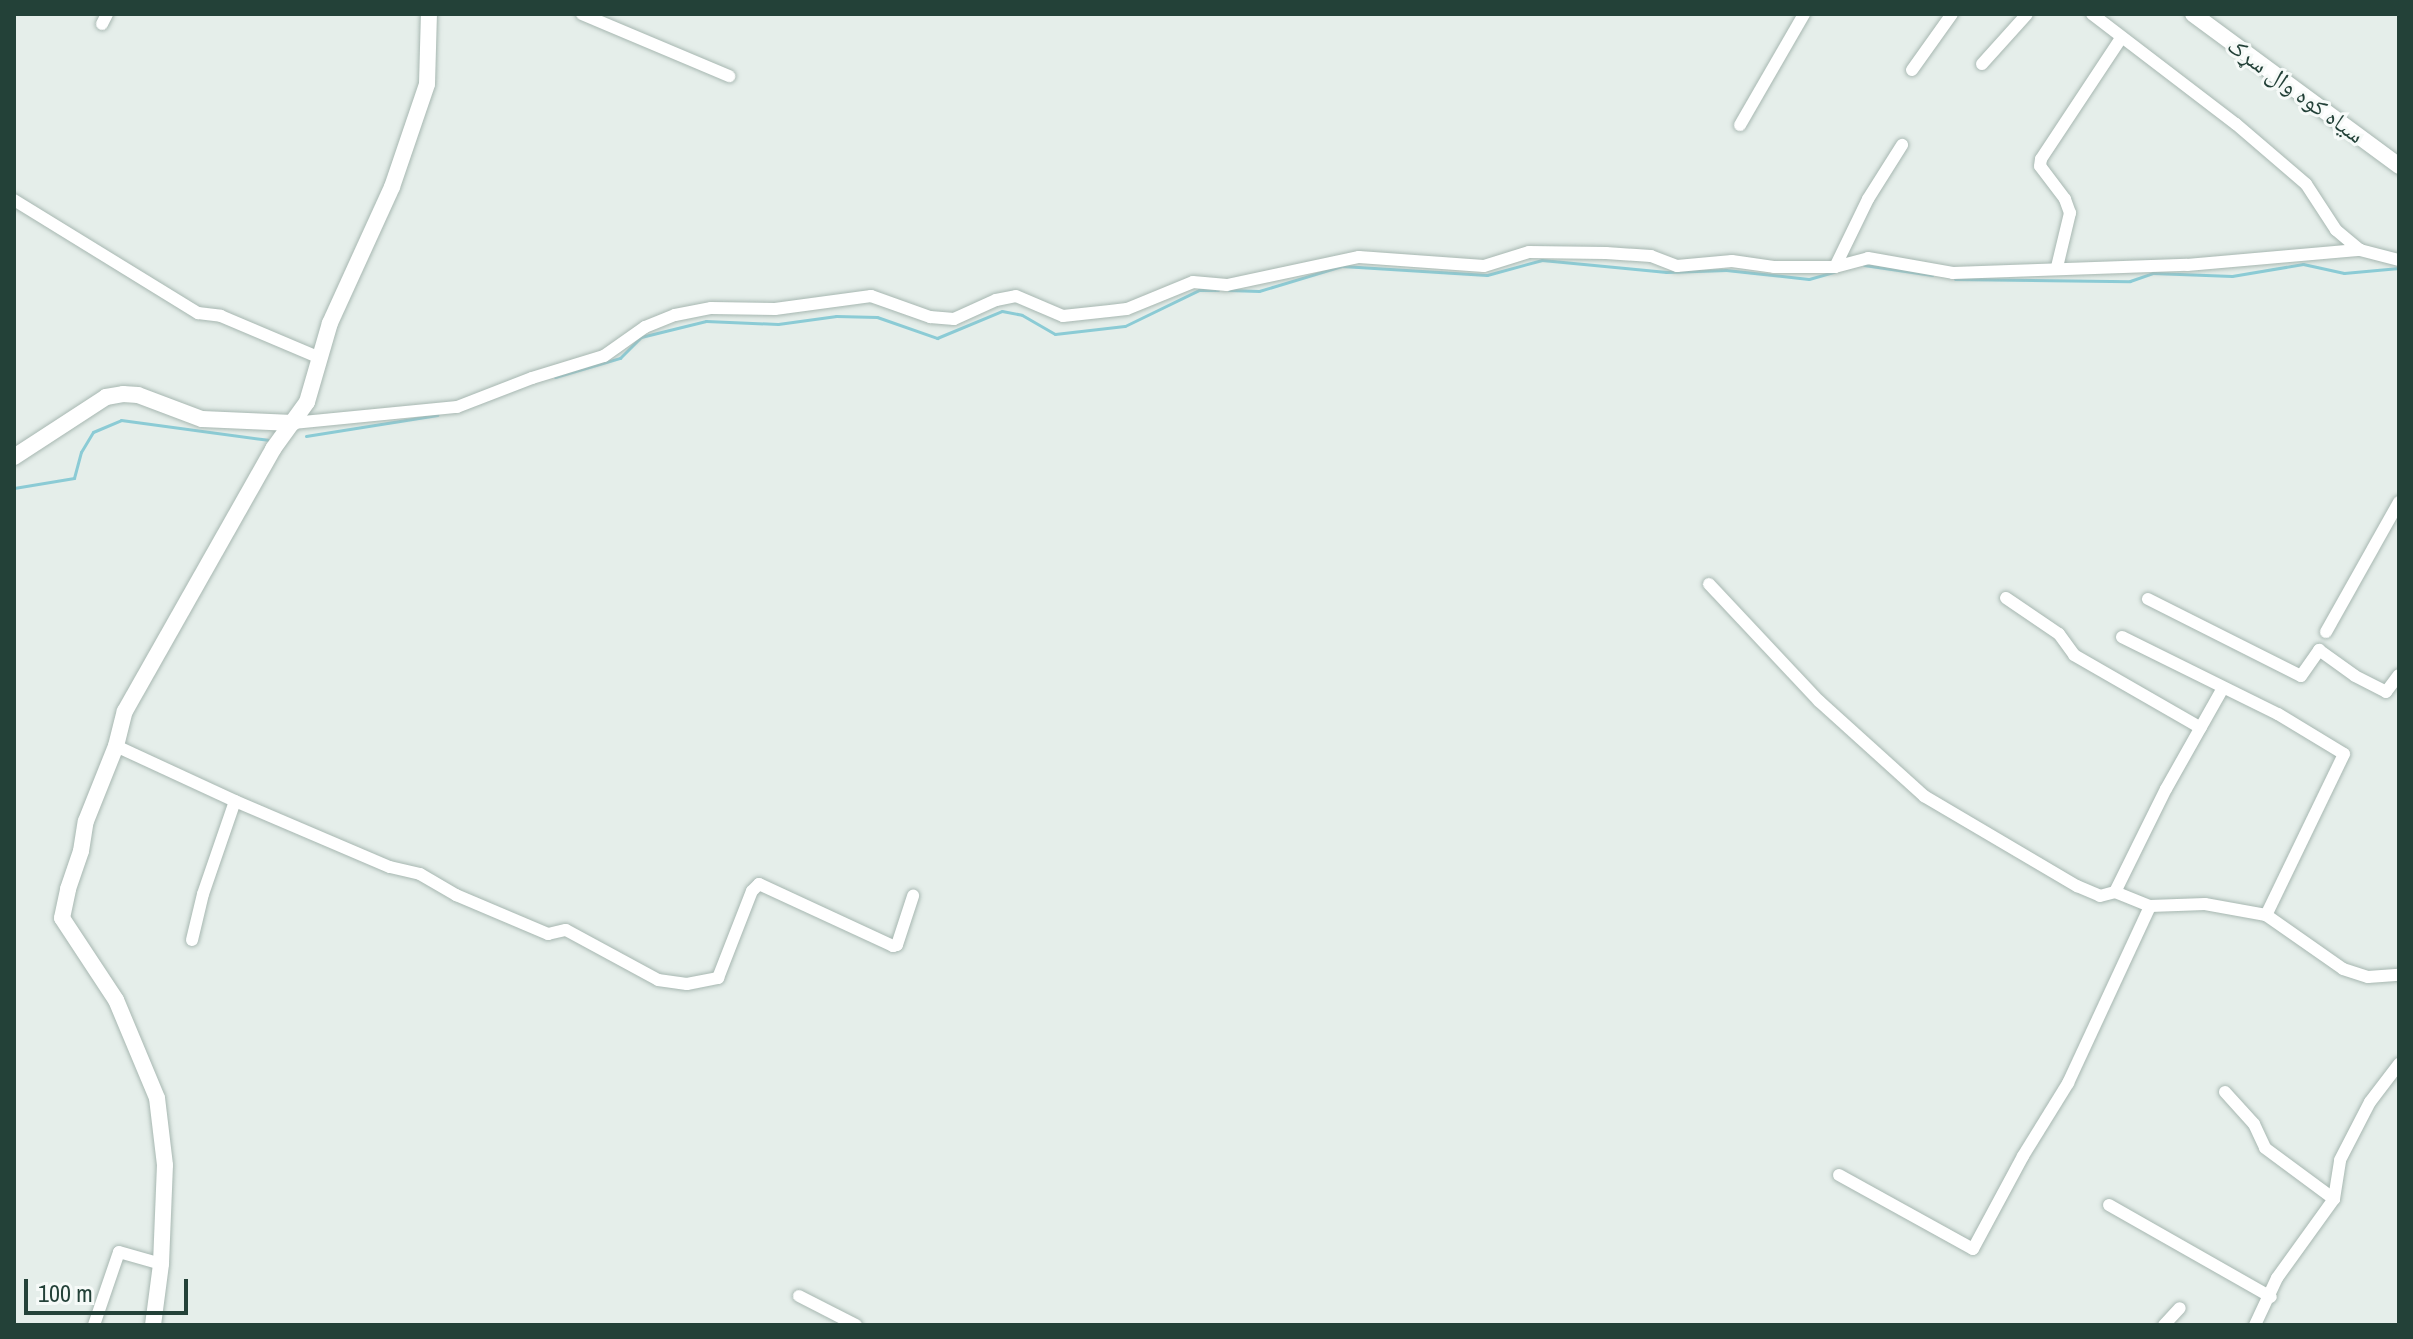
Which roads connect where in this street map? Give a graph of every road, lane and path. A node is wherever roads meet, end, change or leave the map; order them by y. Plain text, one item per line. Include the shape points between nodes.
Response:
1 (429, 14) edge
2 (582, 14) edge
3 (1804, 14) edge
4 (1952, 14) edge
5 (2027, 14) edge
6 (2092, 14) edge
7 (2193, 14) edge
8 (2121, 38) junction
9 (1982, 64) dead end
10 (1912, 70) dead end
11 (729, 76) dead end
12 (1740, 125) dead end
13 (1902, 145) dead end
14 (2399, 166) edge
15 (14, 200) edge
16 (2360, 250) junction
17 (2399, 260) edge
18 (1835, 267) junction
19 (2057, 267) junction
20 (320, 358) junction
21 (293, 423) junction
22 (14, 457) edge
23 (2399, 502) edge
24 (1709, 584) dead end
25 (2006, 598) dead end
26 (2148, 599) dead end
27 (2326, 632) dead end
28 (2122, 637) dead end
29 (2399, 675) edge
30 (2223, 688) junction
31 (2201, 728) junction
32 (116, 746) junction
33 (235, 801) junction
34 (2115, 892) junction
35 (913, 896) dead end
36 (2150, 906) junction
37 (2266, 915) junction
38 (192, 940) dead end
39 (2399, 975) edge
40 (2399, 1064) edge
41 (2225, 1092) dead end
42 (1839, 1175) dead end
43 (2334, 1199) junction
44 (2109, 1205) dead end
45 (161, 1264) junction
46 (799, 1296) dead end
47 (2271, 1297) junction
48 (2180, 1308) dead end
49 (94, 1325) edge
50 (153, 1325) edge
51 (856, 1325) edge
52 (2164, 1325) edge
53 (2255, 1325) edge

1 - 20 street via 427,84 392,187 330,323
2 - 11 street
3 - 12 street
4 - 10 street
5 - 9 street
6 - 8 street
7 - 14 street, سیاه کوه وال سړک
8 - 16 street via 2306,184 2336,230
8 - 19 street via 2041,159 2040,166 2070,213
13 - 18 street
15 - 20 street via 198,313 221,316
16 - 17 street
16 - 19 street via 2187,265
18 - 19 street via 1868,258 1953,273
18 - 21 street via 1732,261 1677,266 1651,256 1606,253 1529,252 1484,266 1359,257 1227,285 1193,282 1127,309 1063,316 1016,296 954,319 930,317 871,296 775,309 711,308 665,319 604,356 457,407
20 - 21 street via 307,402
21 - 22 street via 202,419 123,394 106,397
21 - 32 street via 183,603 125,711
23 - 27 street
24 - 34 street via 1819,701 1924,796 2077,886 2100,896
25 - 31 street via 2059,634 2074,655
26 - 29 street via 2301,676 2319,650 2386,692
28 - 30 street
30 - 31 street
30 - 37 street via 2344,754
31 - 34 street
32 - 33 street
32 - 45 street via 86,821 62,918 116,1000 157,1098 165,1165
33 - 35 street via 390,867 420,874 548,934 566,930 658,980 687,984 718,978 759,884 893,946
33 - 38 street
34 - 36 street
36 - 37 street via 2205,904
36 - 42 street via 2068,1083 1973,1249
37 - 39 street via 2343,969 2368,977
40 - 43 street via 2370,1102 2340,1160
41 - 43 street via 2254,1124 2265,1148
43 - 47 street via 2277,1278
44 - 47 street
45 - 49 street via 119,1252
45 - 50 street
46 - 51 street
47 - 53 street
48 - 52 street

